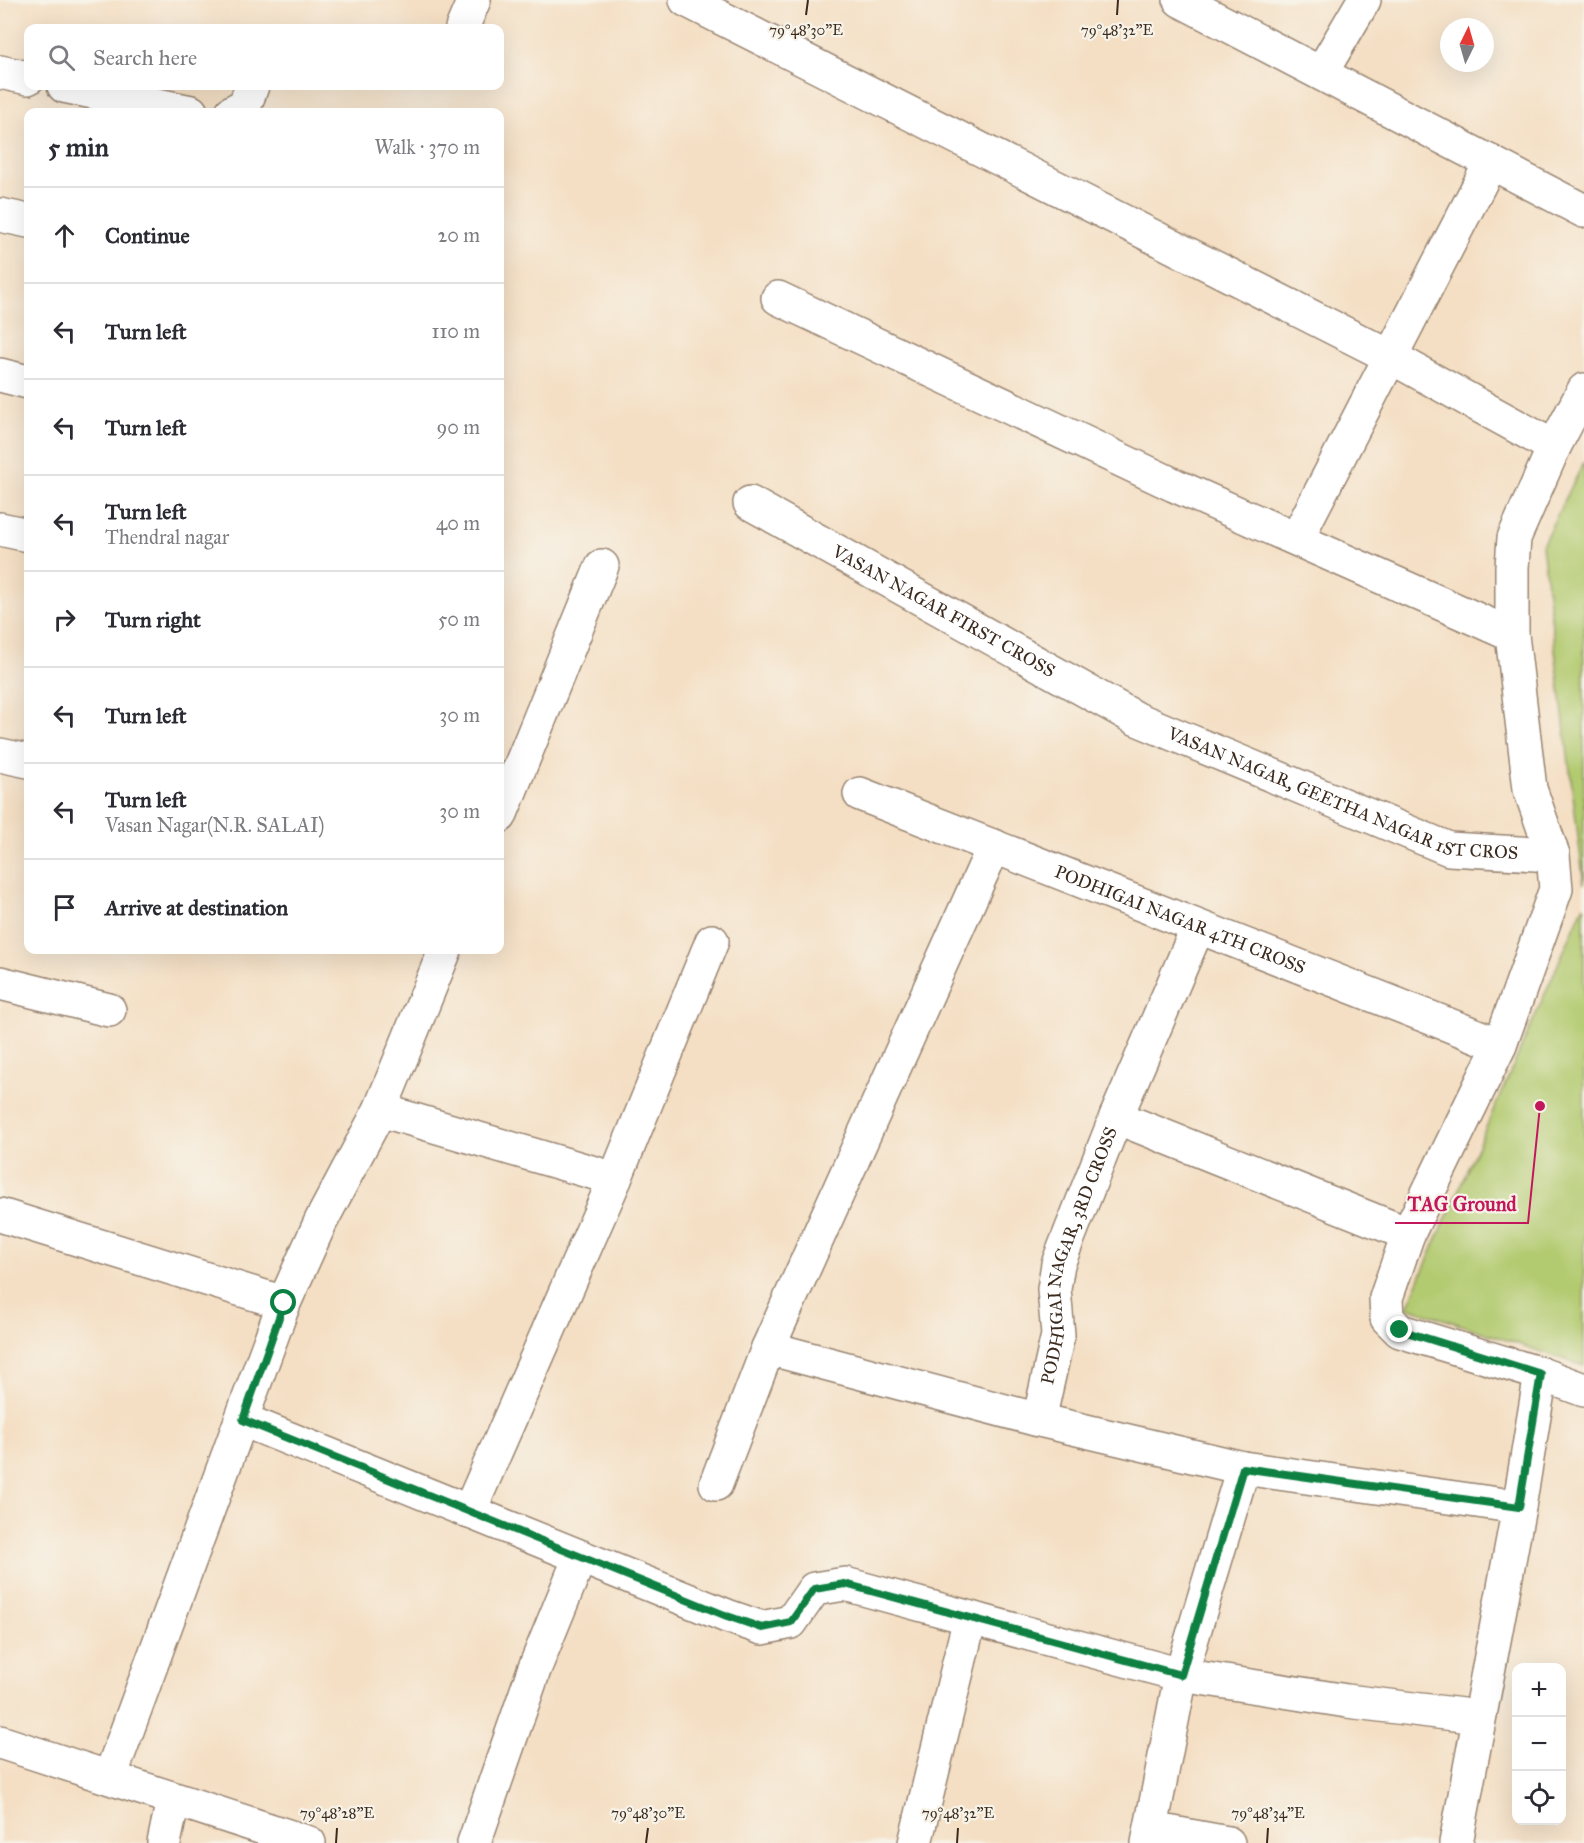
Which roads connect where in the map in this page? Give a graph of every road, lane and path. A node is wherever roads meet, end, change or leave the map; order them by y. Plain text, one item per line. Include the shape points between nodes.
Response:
1 (474, 0) edge
2 (686, 0) edge
3 (1180, 0) edge
4 (1364, 0) edge
5 (464, 24) edge
6 (0, 72) edge
7 (1321, 74) junction
8 (24, 77) edge
9 (83, 90) edge
10 (251, 90) edge
11 (171, 108) edge
12 (239, 108) edge
13 (1491, 162) junction
14 (1584, 211) edge
15 (0, 215) edge
16 (24, 220) edge
17 (778, 298) dead end
18 (1390, 357) junction
19 (0, 375) edge
20 (24, 381) edge
21 (1584, 390) edge
22 (1554, 447) junction
23 (750, 503) dead end
24 (0, 529) edge
25 (24, 534) edge
26 (1297, 538) junction
27 (602, 566) dead end
28 (1512, 635) junction
29 (1137, 719) joint
30 (0, 755) edge
31 (24, 760) edge
32 (860, 794) dead end
33 (504, 806) edge
34 (994, 846) junction
35 (1552, 855) junction
36 (1198, 927) junction
37 (712, 941) dead end
38 (443, 954) edge
39 (0, 983) edge
40 (109, 1010) dead end
41 (1500, 1046) junction
42 (380, 1110) junction
43 (1116, 1117) junction
44 (615, 1179) junction
45 (0, 1215) edge
46 (1408, 1234) junction
47 (284, 1303) junction
48 (768, 1348) junction
49 (1541, 1374) junction
50 (1584, 1390) edge
51 (243, 1420) junction
52 (1039, 1420) junction
53 (1243, 1468) junction
54 (716, 1484) dead end
55 (1519, 1507) junction
56 (469, 1512) junction
57 (580, 1557) junction
58 (970, 1618) junction
59 (1181, 1675) junction
60 (1479, 1718) junction
61 (0, 1742) edge
62 (110, 1777) junction
63 (173, 1800) junction
64 (1150, 1836) edge
65 (164, 1843) edge
66 (309, 1843) edge
67 (474, 1843) edge
68 (915, 1843) edge
69 (1228, 1843) edge
70 (1456, 1843) edge

1 - 5 street
2 - 18 street
3 - 7 street
4 - 7 street
6 - 8 street
7 - 13 street
9 - 11 street
10 - 12 street via 245,105
13 - 14 street
13 - 18 street
15 - 16 street
17 - 26 street via 1174,485
18 - 22 street
18 - 26 street
19 - 20 street
21 - 22 street
22 - 28 street via 1514,538
23 - 29 street, VASAN NAGAR FIRST CROSS
24 - 25 street
26 - 28 street
27 - 33 street
28 - 35 street via 1530,789
29 - 35 street, VASAN NAGAR, GEETHA NAGAR 1ST CROS via 1449,849
30 - 31 street
32 - 34 street, PODHIGAI NAGAR 4TH CROSS
34 - 36 street, PODHIGAI NAGAR 4TH CROSS
34 - 48 street
35 - 41 street via 1556,889
36 - 41 street, PODHIGAI NAGAR 4TH CROSS
36 - 43 street
37 - 44 street
38 - 42 street
39 - 40 street
41 - 46 street
42 - 44 street
42 - 47 street via 321,1221
43 - 46 street, PODHIGAI NAGAR, 3RD CROSS
43 - 52 street, PODHIGAI NAGAR, 3RD CROSS via 1058,1264 1054,1289 1058,1335
44 - 56 street
45 - 47 street
46 - 49 street via 1386,1298 1388,1318 1400,1330
47 - 51 street
48 - 52 street
48 - 54 street
49 - 50 street
49 - 55 street
51 - 56 street
51 - 62 street
52 - 53 street
53 - 55 street
53 - 59 street
55 - 60 street
56 - 57 street
57 - 58 street via 762,1628 791,1622 814,1589 845,1584
57 - 67 street via 534,1670
58 - 59 street
58 - 68 street
59 - 60 street
59 - 64 street
60 - 70 street
61 - 62 street
62 - 63 street
63 - 65 street
63 - 66 street
64 - 69 street

